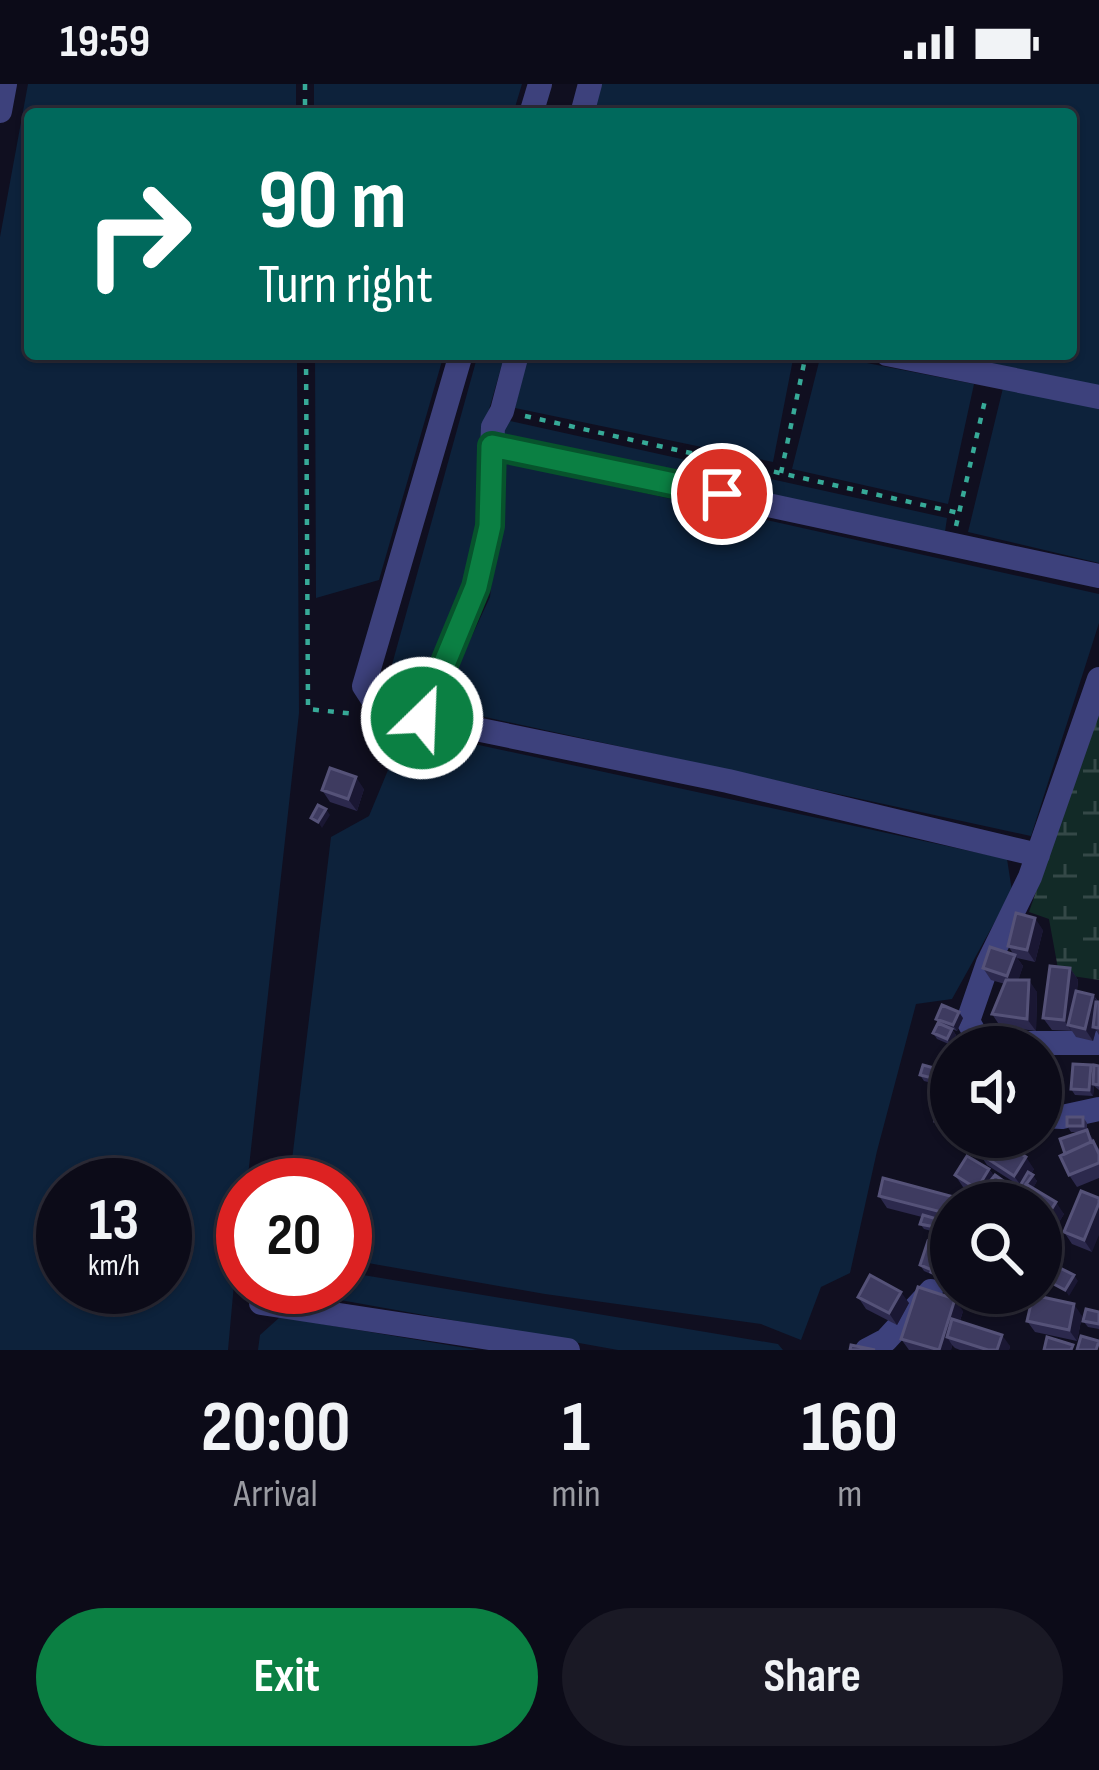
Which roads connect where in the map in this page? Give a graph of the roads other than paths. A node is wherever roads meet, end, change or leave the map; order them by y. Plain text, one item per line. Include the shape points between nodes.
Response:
1 (5, 84) edge
2 (0, 111) edge
3 (459, 360) edge
4 (515, 360) edge
5 (915, 360) edge
6 (1099, 397) edge
7 (492, 446) junction
8 (1099, 576) edge
9 (1099, 679) edge
10 (422, 718) junction
11 (1038, 855) junction
12 (1099, 1042) edge
13 (1099, 1109) edge
14 (1062, 1120) edge
15 (930, 1292) edge
16 (328, 1314) edge
17 (568, 1350) edge
18 (867, 1350) edge

1 - 2 street
3 - 10 street via 364,686 384,717
4 - 7 street
5 - 6 street
7 - 8 street
7 - 10 street via 490,526 476,587
9 - 11 street
10 - 11 street
11 - 12 street via 968,1022 979,1039 993,1042
13 - 14 street
15 - 18 street
16 - 17 street

